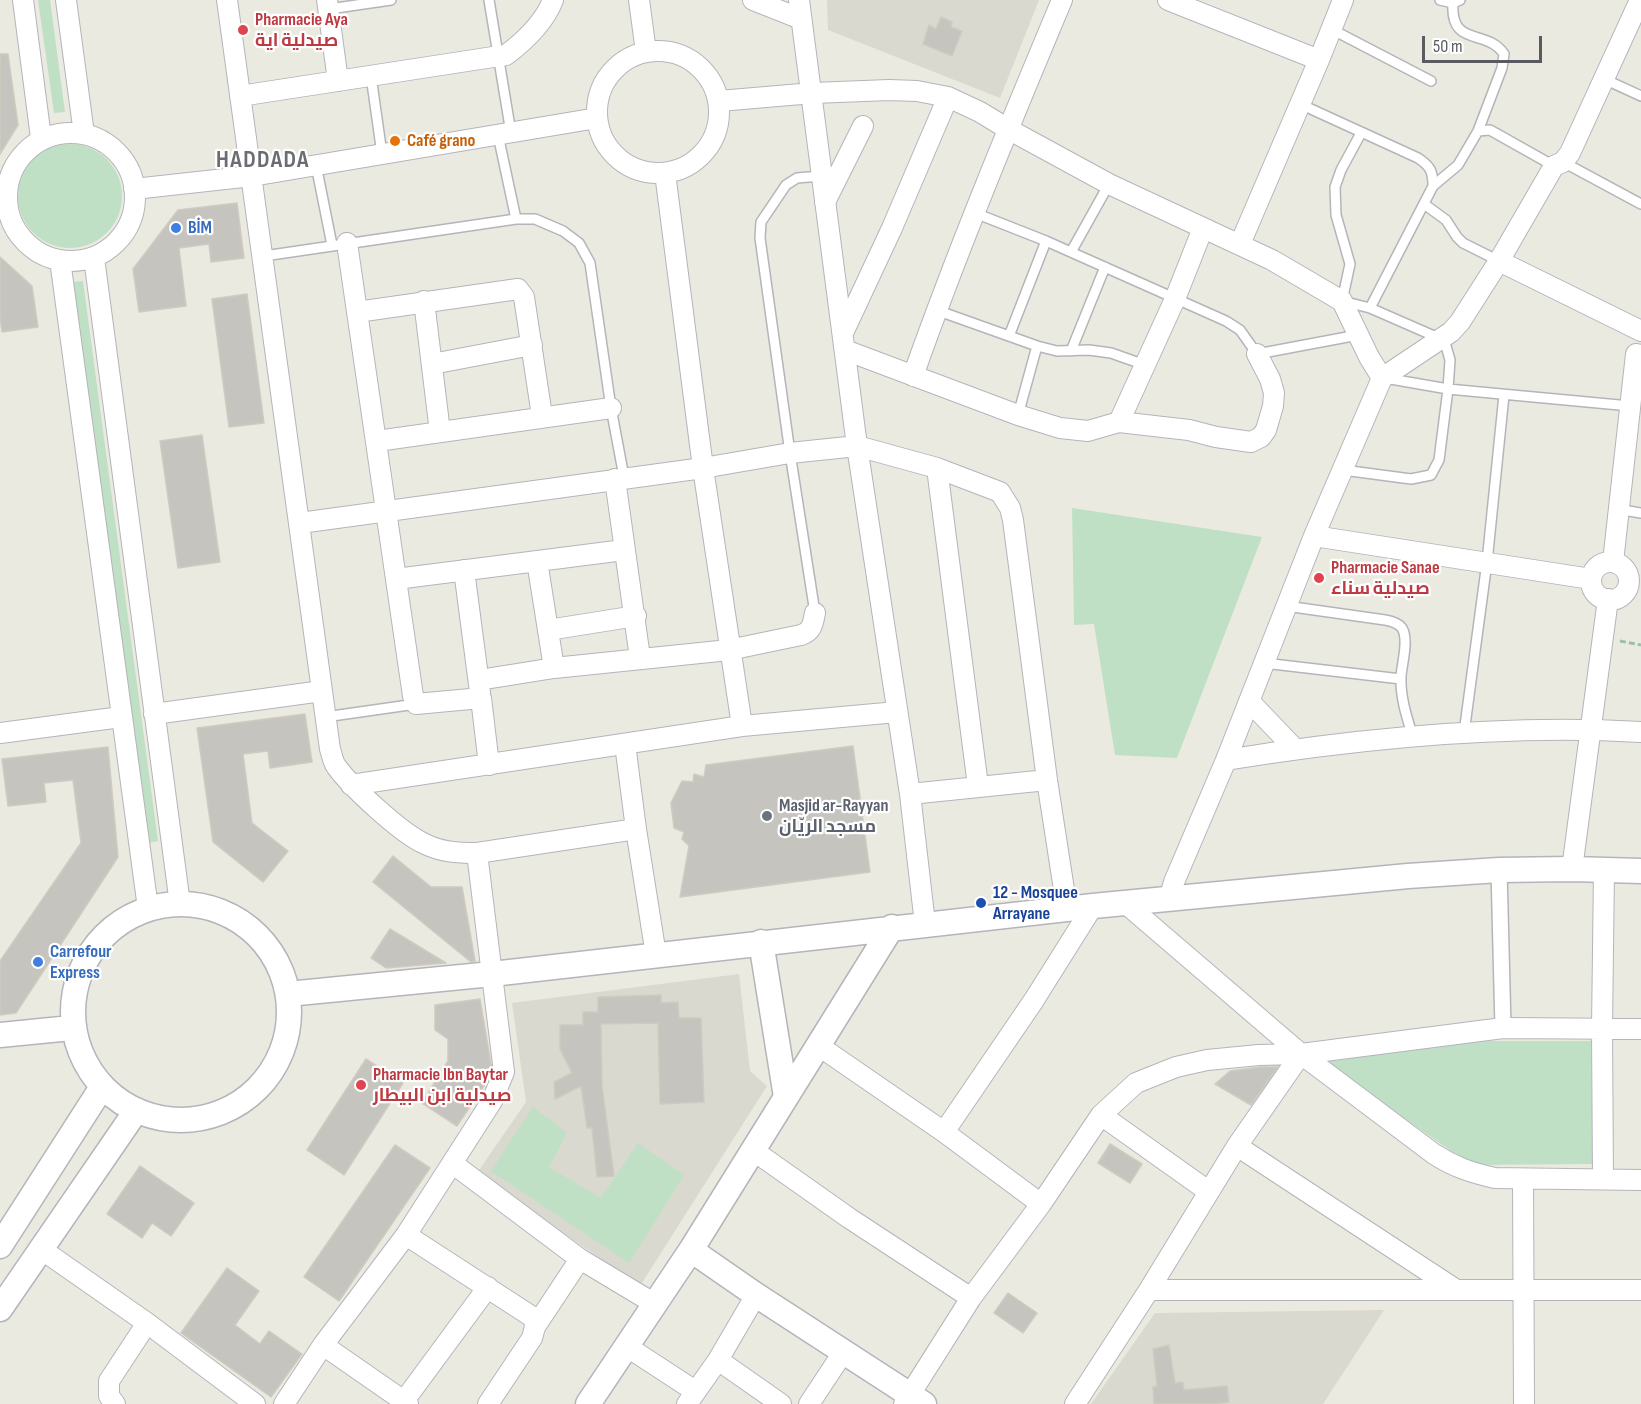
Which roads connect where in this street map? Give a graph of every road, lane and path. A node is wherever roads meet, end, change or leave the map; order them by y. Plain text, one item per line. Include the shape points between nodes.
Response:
1 (23, 0) edge
2 (66, 0) edge
3 (227, 0) edge
4 (391, 0) edge
5 (489, 0) edge
6 (553, 0) edge
7 (639, 0) edge
8 (753, 0) edge
9 (1062, 0) edge
10 (1168, 0) edge
11 (1343, 0) edge
12 (1440, 0) edge
13 (1640, 0) edge
14 (1456, 2) edge
15 (328, 4) edge
16 (800, 10) edge
17 (1331, 29) junction
18 (646, 52) junction
19 (497, 56) junction
20 (1319, 60) junction
21 (370, 76) junction
22 (1604, 79) junction
23 (339, 81) junction
24 (1431, 81) dead end
25 (813, 93) junction
26 (240, 96) junction
27 (1641, 96) edge
28 (948, 97) junction
29 (719, 101) junction
30 (1300, 104) junction
31 (597, 118) junction
32 (863, 126) dead end
33 (1008, 129) junction
34 (1478, 131) junction
35 (1361, 133) junction
36 (84, 134) junction
37 (505, 134) junction
38 (41, 138) junction
39 (382, 154) junction
40 (1558, 164) junction
41 (316, 165) junction
42 (665, 173) junction
43 (252, 176) junction
44 (821, 177) junction
45 (1108, 184) junction
46 (1433, 186) junction
47 (134, 189) junction
48 (825, 202) junction
49 (1424, 204) junction
50 (1641, 204) edge
51 (3, 206) edge
52 (975, 213) junction
53 (516, 219) junction
54 (1203, 228) junction
55 (1046, 240) junction
56 (339, 244) junction
57 (1240, 244) junction
58 (1071, 252) junction
59 (264, 256) junction
60 (94, 258) junction
61 (60, 260) junction
62 (1499, 261) junction
63 (1105, 267) junction
64 (1175, 299) junction
65 (424, 301) junction
66 (1342, 301) junction
67 (1370, 308) junction
68 (936, 310) junction
69 (357, 312) junction
70 (1641, 331) edge
71 (1358, 335) junction
72 (1009, 336) junction
73 (1441, 339) junction
74 (844, 341) junction
75 (532, 345) junction
76 (1037, 346) junction
77 (1639, 348) edge
78 (1071, 351) junction
79 (1257, 354) junction
80 (432, 364) junction
81 (1145, 365) junction
82 (913, 376) junction
83 (1382, 378) junction
84 (1448, 389) junction
85 (1504, 395) junction
86 (1630, 406) junction
87 (611, 408) junction
88 (1018, 415) junction
89 (542, 416) junction
90 (1119, 422) junction
91 (440, 432) junction
92 (377, 441) junction
93 (857, 446) junction
94 (790, 453) junction
95 (703, 468) junction
96 (937, 468) junction
97 (1343, 470) junction
98 (620, 478) junction
99 (1617, 509) junction
100 (387, 512) junction
101 (1641, 513) edge
102 (300, 523) junction
103 (1314, 536) junction
104 (624, 550) junction
105 (537, 561) junction
106 (1487, 562) junction
107 (1613, 562) junction
108 (464, 570) junction
109 (396, 579) junction
110 (1591, 579) junction
111 (1635, 585) edge
112 (1608, 599) junction
113 (1286, 606) junction
114 (815, 613) joint
115 (636, 616) junction
116 (548, 630) junction
117 (1604, 639) junction
118 (1641, 645) edge
119 (729, 650) junction
120 (640, 658) junction
121 (1264, 663) junction
122 (554, 668) junction
123 (1401, 678) junction
124 (480, 689) junction
125 (322, 691) junction
126 (1249, 700) junction
127 (416, 704) junction
128 (897, 712) junction
129 (154, 714) junction
130 (121, 717) junction
131 (326, 717) junction
132 (742, 726) junction
133 (1592, 729) junction
134 (1641, 732) edge
135 (0, 733) edge
136 (1464, 733) junction
137 (1413, 737) junction
138 (625, 744) junction
139 (1295, 749) junction
140 (1226, 760) junction
141 (489, 765) junction
142 (1047, 780) junction
143 (351, 784) junction
144 (978, 786) junction
145 (910, 794) junction
146 (636, 829) junction
147 (477, 853) junction
148 (1572, 869) junction
149 (1499, 870) junction
150 (1604, 870) junction
151 (1641, 871) edge
152 (1169, 899) junction
153 (1125, 903) junction
154 (180, 904) junction
155 (1093, 906) junction
156 (148, 908) junction
157 (1067, 909) junction
158 (925, 924) junction
159 (892, 927) junction
160 (761, 942) junction
161 (656, 955) junction
162 (492, 974) junction
163 (288, 994) junction
164 (71, 1028) junction
165 (1503, 1028) junction
166 (1602, 1028) junction
167 (1641, 1029) edge
168 (0, 1035) edge
169 (819, 1046) junction
170 (1301, 1054) junction
171 (102, 1087) junction
172 (786, 1097) junction
173 (136, 1111) junction
174 (1101, 1115) junction
175 (944, 1132) junction
176 (1237, 1146) junction
177 (754, 1151) junction
178 (452, 1164) junction
179 (1523, 1179) junction
180 (1603, 1179) junction
181 (1641, 1180) edge
182 (1208, 1191) junction
183 (1041, 1204) junction
184 (406, 1235) junction
185 (0, 1246) edge
186 (41, 1249) junction
187 (691, 1250) junction
188 (580, 1259) junction
189 (488, 1287) junction
190 (1455, 1289) junction
191 (1149, 1290) junction
192 (1525, 1290) junction
193 (1641, 1290) edge
194 (756, 1295) junction
195 (971, 1298) junction
196 (655, 1304) junction
197 (0, 1309) edge
198 (147, 1323) junction
199 (535, 1327) junction
200 (323, 1345) junction
201 (626, 1346) junction
202 (844, 1351) junction
203 (718, 1360) junction
204 (691, 1398) edge
205 (107, 1399) edge
206 (913, 1401) edge
207 (406, 1403) edge
208 (255, 1404) edge
209 (284, 1404) edge
210 (488, 1404) edge
211 (588, 1404) edge
212 (781, 1404) edge
213 (809, 1404) edge
214 (1075, 1404) edge
215 (1524, 1404) edge

1 - 38 street
2 - 36 street
3 - 26 street
4 - 15 lane
5 - 19 lane
6 - 19 street via 546,17 518,46
7 - 18 street
8 - 16 street
9 - 33 street
10 - 20 street
11 - 17 street
12 - 14 lane
13 - 22 street
14 - 34 lane via 1452,20 1457,28 1504,54
15 - 23 street
16 - 25 street
17 - 20 street
17 - 24 lane
18 - 29 street via 680,54 695,63 710,79
18 - 31 street via 637,53 614,68 601,85
19 - 21 street
19 - 37 lane
20 - 30 street
21 - 23 street
21 - 39 lane
22 - 27 lane
22 - 40 street via 1576,142
23 - 26 street
25 - 28 street via 908,91
25 - 29 street
25 - 44 street
26 - 43 street
28 - 33 street
28 - 74 street
29 - 42 street via 714,138 702,155 690,165
30 - 35 lane
30 - 57 street
31 - 37 street
31 - 42 street via 608,150 628,166 648,173
32 - 48 street
33 - 45 street
33 - 52 street
34 - 40 lane via 1490,130
34 - 46 lane via 1458,165
35 - 46 lane via 1429,165
35 - 66 lane via 1335,187 1336,214 1350,264
36 - 38 street
36 - 47 street via 118,154
37 - 39 street
37 - 53 lane
38 - 51 street via 16,163
39 - 41 street
40 - 50 lane
40 - 62 street
41 - 43 street
41 - 56 lane
42 - 95 street
43 - 47 street
43 - 59 street
44 - 48 street
44 - 94 lane via 797,178 786,185 762,222 762,258
45 - 54 street
45 - 58 lane
46 - 49 lane
47 - 60 street via 134,208 128,225 118,241
48 - 74 street
49 - 62 lane via 1446,220 1463,243
49 - 67 lane
51 - 61 street via 29,246
52 - 55 lane
52 - 68 street
53 - 56 lane
53 - 87 lane via 535,219 552,225 579,243 590,262
54 - 57 street
54 - 64 street
55 - 58 lane
55 - 72 lane
56 - 59 lane
56 - 69 street
57 - 66 street
58 - 63 lane
59 - 102 street
60 - 61 street
60 - 129 street
61 - 130 street
62 - 70 street
62 - 73 street via 1460,322
63 - 64 lane
63 - 78 lane
64 - 79 lane via 1226,321 1239,330
64 - 81 street
65 - 69 street
65 - 75 street via 518,289 524,297
65 - 80 street
66 - 67 lane
66 - 71 street
67 - 73 lane
68 - 72 lane
68 - 82 street
69 - 92 street
71 - 79 lane
71 - 83 street
72 - 76 lane
73 - 83 street
73 - 84 lane via 1449,351
74 - 82 street
74 - 93 street
75 - 80 street
75 - 89 street
76 - 78 lane
76 - 88 lane
77 - 86 street
78 - 81 lane via 1111,353
79 - 90 street via 1274,393 1271,417 1256,441
80 - 91 street
81 - 90 street
82 - 88 street
83 - 84 lane
83 - 97 street
84 - 85 lane
84 - 97 lane via 1439,459 1431,476 1411,479
85 - 86 lane
85 - 106 lane
86 - 99 street
87 - 89 street
87 - 98 lane
88 - 90 street via 1071,430 1088,431
89 - 91 street
91 - 92 street
92 - 100 street
93 - 94 street
93 - 96 street
93 - 128 street
94 - 95 street
94 - 114 lane
95 - 98 street
95 - 119 street
96 - 142 street via 1000,492 1010,508
96 - 144 street
97 - 103 street
98 - 100 street
98 - 104 street
99 - 101 lane
99 - 107 street
100 - 102 street
100 - 109 street
102 - 125 street
103 - 106 street
103 - 113 street
104 - 105 street
104 - 115 street
105 - 108 street
105 - 116 street
106 - 110 street
106 - 136 lane
107 - 110 street via 1595,569
107 - 111 street via 1622,566
108 - 109 street
108 - 124 street
109 - 127 street
110 - 112 street via 1595,593
111 - 112 street via 1621,596
112 - 117 street
113 - 121 street
113 - 123 lane via 1396,623 1404,638
114 - 119 street via 809,632
115 - 116 street
115 - 120 street
116 - 122 street
117 - 118 path
117 - 133 street
119 - 120 street
119 - 132 street
120 - 122 street
121 - 123 lane
121 - 126 street
122 - 124 street
123 - 137 lane
124 - 127 street
124 - 141 street
125 - 129 street
125 - 131 street
126 - 139 street
126 - 140 street
127 - 131 lane
128 - 132 street
128 - 145 street
129 - 154 street
130 - 135 street
130 - 156 street
131 - 143 street via 335,764
132 - 138 street
133 - 134 street
133 - 136 street
133 - 148 street
136 - 137 street
137 - 139 street
138 - 141 street
138 - 146 street
139 - 140 street
140 - 152 street
141 - 143 street
142 - 144 street
142 - 157 street
143 - 147 street via 423,844 456,853
144 - 145 street
145 - 158 street
146 - 147 street
146 - 161 street
147 - 162 street
148 - 149 street
148 - 150 street
149 - 152 street
149 - 165 street
150 - 151 street
150 - 166 street
152 - 153 street
153 - 155 street
153 - 170 street
154 - 156 street
154 - 163 street via 216,909 242,922 264,942 280,966
155 - 157 street
155 - 175 street
156 - 164 street via 101,938 83,964 73,995
157 - 158 street
158 - 159 street
159 - 160 street
159 - 169 street
160 - 161 street
160 - 172 street
161 - 162 street
162 - 163 street
162 - 178 street via 504,1072 492,1101
163 - 173 street via 289,1028 278,1061 258,1089 230,1109 197,1120 162,1119
164 - 168 street
164 - 171 street via 82,1058
165 - 166 street
165 - 170 street
166 - 167 street
166 - 180 street
169 - 172 street
169 - 175 street
170 - 174 street via 1207,1060 1176,1067 1136,1083
170 - 176 street
170 - 179 street via 1454,1167 1495,1178
171 - 173 street
171 - 185 street
172 - 177 street
173 - 186 street
174 - 182 street
174 - 183 street
175 - 183 street
176 - 182 street
176 - 190 street
177 - 187 street
177 - 195 street
178 - 184 street
178 - 188 street
179 - 180 street
179 - 192 street
180 - 181 street
182 - 191 street
183 - 195 street
184 - 189 street
184 - 200 street
186 - 197 street
186 - 198 street
187 - 194 street
187 - 196 street
188 - 196 street
188 - 199 street
189 - 199 street via 534,1318
189 - 207 street
190 - 191 street
190 - 192 street
191 - 214 street
192 - 193 street
192 - 215 street
194 - 202 street
194 - 203 street
195 - 206 street
196 - 201 street
198 - 205 street via 109,1381
198 - 208 street
199 - 210 street via 532,1338
200 - 207 street
200 - 209 street
201 - 204 street
201 - 211 street
202 - 206 street
202 - 213 street
203 - 204 street
203 - 212 street

